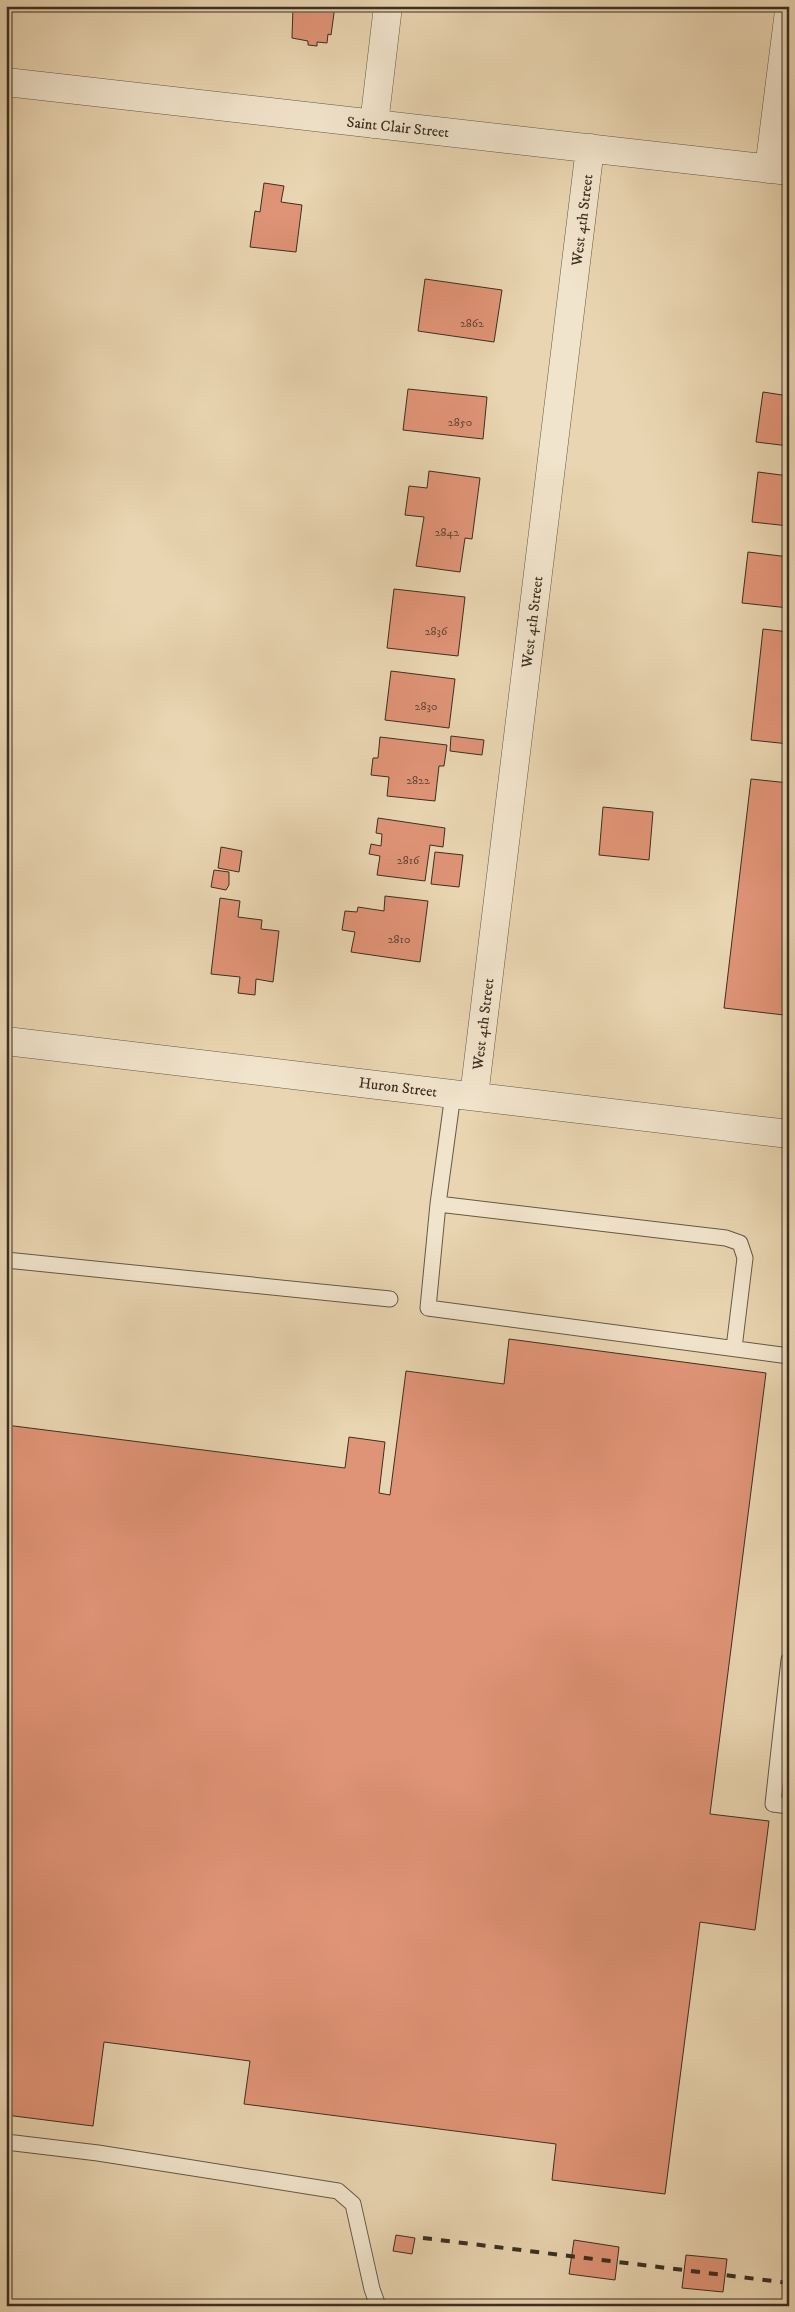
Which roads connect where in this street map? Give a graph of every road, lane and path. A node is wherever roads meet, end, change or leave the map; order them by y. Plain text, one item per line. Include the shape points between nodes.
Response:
1 (388, 6) edge
2 (789, 11) edge
3 (6, 82) edge
4 (374, 124) junction
5 (590, 148) junction
6 (779, 170) edge
7 (6, 1041) edge
8 (463, 1095) junction
9 (789, 1134) edge
10 (438, 1204) junction
11 (6, 1260) edge
12 (390, 1299) dead end
13 (734, 1348) junction
14 (789, 1356) edge
15 (789, 1660) edge
16 (789, 1806) edge
17 (6, 2142) edge
18 (378, 2306) edge

1 - 4 street
2 - 6 street
3 - 4 street, Saint Clair Street
4 - 5 street, Saint Clair Street
5 - 6 street, Saint Clair Street
5 - 8 street, West 4th Street
7 - 8 street, Huron Street
8 - 9 street, Huron Street
8 - 10 lane
10 - 13 lane via 740,1242 745,1258
10 - 13 lane via 428,1308
11 - 12 lane
13 - 14 lane
15 - 16 lane via 773,1804
17 - 18 lane via 98,2153 338,2191 353,2204

